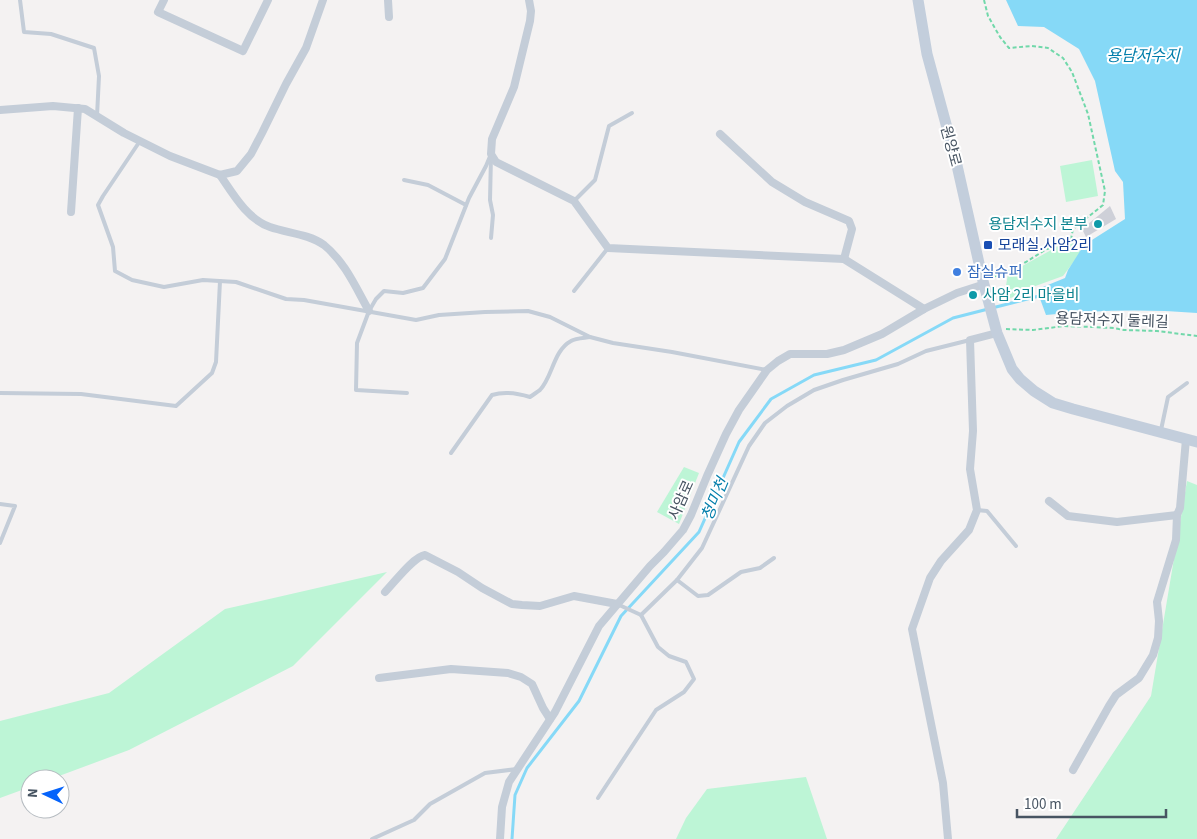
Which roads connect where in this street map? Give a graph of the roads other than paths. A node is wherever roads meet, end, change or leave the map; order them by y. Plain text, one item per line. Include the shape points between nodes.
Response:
1 (20, 0) edge
2 (164, 0) edge
3 (268, 0) edge
4 (323, 0) edge
5 (388, 0) edge
6 (529, 0) edge
7 (918, 0) edge
8 (389, 17) dead end
9 (78, 108) junction
10 (0, 110) edge
11 (632, 114) dead end
12 (97, 116) junction
13 (720, 134) dead end
14 (140, 141) junction
15 (491, 154) junction
16 (220, 175) junction
17 (404, 180) dead end
18 (574, 201) junction
19 (466, 205) junction
20 (71, 212) dead end
21 (491, 238) dead end
22 (608, 248) junction
23 (844, 259) junction
24 (220, 281) junction
25 (984, 285) junction
26 (574, 291) dead end
27 (924, 309) junction
28 (369, 311) junction
29 (996, 331) junction
30 (590, 337) junction
31 (970, 340) junction
32 (768, 370) junction
33 (1187, 383) dead end
34 (0, 393) edge
35 (407, 393) dead end
36 (1160, 432) junction
37 (1192, 440) edge
38 (451, 452) dead end
39 (1049, 501) dead end
40 (0, 504) edge
41 (977, 510) junction
42 (1177, 515) junction
43 (0, 543) edge
44 (1016, 546) dead end
45 (774, 558) dead end
46 (677, 580) junction
47 (385, 592) dead end
48 (618, 604) junction
49 (641, 615) junction
50 (379, 678) dead end
51 (550, 719) junction
52 (517, 769) junction
53 (1073, 770) dead end
54 (598, 798) dead end
55 (372, 839) edge
56 (500, 839) edge
57 (948, 839) edge

1 - 12 lane via 24,32 51,34 94,48 99,76
2 - 3 street via 158,12 243,51
4 - 16 street via 306,48 251,154 237,171
5 - 8 street
6 - 15 street via 530,21 514,87 492,138
7 - 25 main road, 원양로 via 927,54 956,161
9 - 10 street via 53,106
9 - 12 street
9 - 20 street
11 - 18 lane via 609,126 595,180
12 - 14 street
13 - 23 street via 772,182 805,202 849,221 852,229
14 - 16 street
14 - 24 lane via 98,206 113,247 115,271 132,280 164,287 203,280
15 - 18 street via 496,162
15 - 19 lane
15 - 21 lane
16 - 28 street via 252,217 268,226 311,238 323,245 341,262
17 - 19 lane via 428,185
18 - 22 street
19 - 28 lane via 445,259 422,288 403,293 384,291
22 - 23 street
22 - 26 lane
23 - 27 street
24 - 28 lane via 236,282 286,299
24 - 34 lane via 216,362 212,373 176,406 81,394
25 - 27 street, 사암로
25 - 29 main road, 원양로
27 - 32 street, 사암로 via 882,334 850,347 828,354 790,354
28 - 30 lane via 416,320 528,311 550,317
28 - 35 lane via 358,343 356,390
29 - 31 street
29 - 36 main road via 1012,369 1034,391 1053,403
30 - 32 lane
30 - 38 lane via 572,340 562,350 540,390 530,397 514,392 492,395
31 - 41 street via 973,423 970,469
31 - 46 lane via 926,351 898,364 814,390 765,423 749,446 702,548
32 - 48 street, 사암로 via 726,434 683,530
33 - 36 lane via 1168,397
36 - 37 main road
37 - 42 street
39 - 42 street via 1068,516 1107,521
40 - 43 lane via 14,506
41 - 44 lane via 987,511
41 - 57 street via 969,530 930,578 912,629 944,783
42 - 53 street via 1176,540 1157,602 1158,638 1153,655 1139,678 1116,695
45 - 46 lane via 760,568 741,572 708,595 698,596
46 - 49 lane
47 - 48 street via 414,560 425,555 512,604 540,606 574,596
48 - 49 lane
48 - 51 street, 사암로 via 599,626
49 - 54 lane via 658,647 669,656 686,662 694,679 684,692 656,710
50 - 51 street via 452,670 508,673 532,684
51 - 52 street, 사암로
52 - 55 lane via 485,773 430,804 414,820
52 - 56 street, 사암로 via 509,782 502,806

